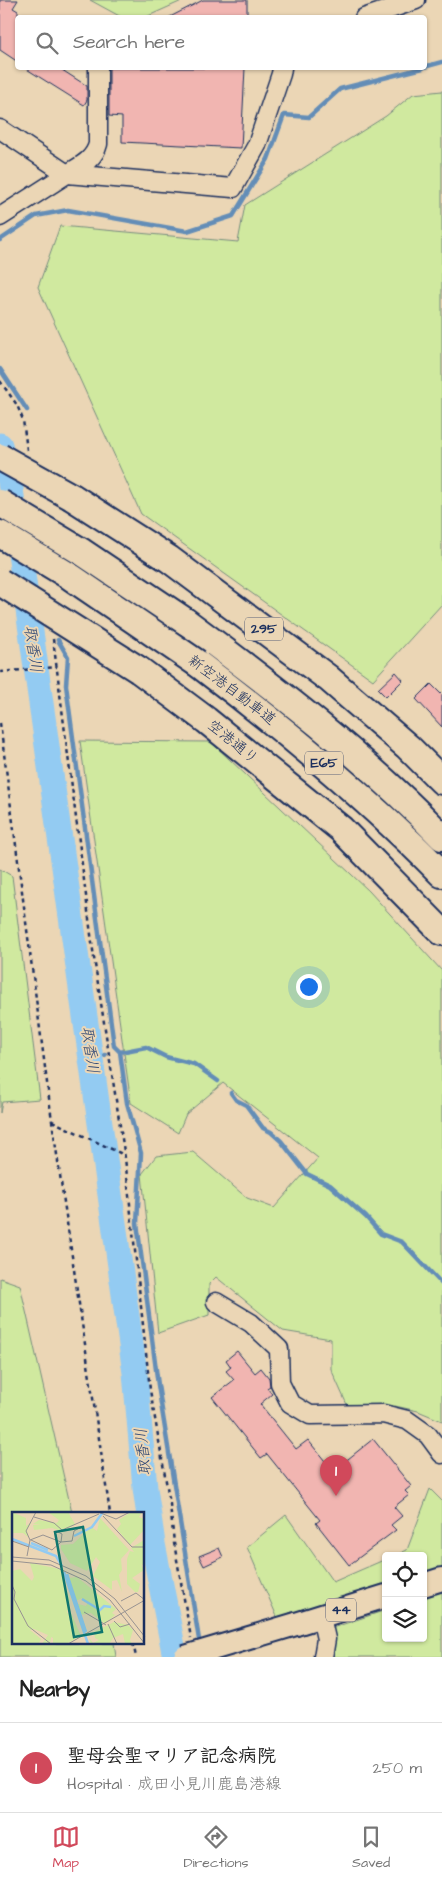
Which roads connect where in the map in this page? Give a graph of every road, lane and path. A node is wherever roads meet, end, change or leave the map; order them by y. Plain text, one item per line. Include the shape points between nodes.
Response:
1 (416, 0) edge
2 (373, 15) edge
3 (98, 70) edge
4 (282, 70) edge
5 (0, 129) edge
6 (67, 174) junction
7 (0, 217) edge
8 (0, 381) edge
9 (27, 453) dead end
10 (0, 456) edge
11 (0, 503) edge
12 (0, 534) edge
13 (0, 582) edge
14 (53, 638) dead end
15 (55, 666) junction
16 (0, 672) edge
17 (0, 723) edge
18 (442, 780) edge
19 (442, 837) edge
20 (442, 874) edge
21 (442, 932) edge
22 (52, 1121) junction
23 (125, 1158) junction
24 (216, 1302) dead end
25 (442, 1454) edge
26 (110, 1512) edge
27 (442, 1579) edge
28 (427, 1584) edge
29 (383, 1597) edge
30 (321, 1617) junction
31 (133, 1644) edge
32 (188, 1648) edge
33 (136, 1657) edge
34 (323, 1657) edge

1 - 2 lane
3 - 6 lane via 96,153
4 - 6 lane via 257,145 233,188
5 - 6 lane
6 - 7 lane
8 - 9 path via 23,420
10 - 18 highway, 295, bridge via 72,496 169,560 328,678
11 - 19 highway, 新空港自動車道 / E65, bridge via 82,552 185,621 266,681 351,751
12 - 20 highway, 新空港自動車道 / E65, bridge via 71,577 264,713 334,772
13 - 21 highway, 空港通り, bridge via 139,670 206,720 341,829
14 - 15 path
15 - 16 path
15 - 23 path via 94,958
17 - 22 path
22 - 23 path
22 - 26 path
23 - 32 path via 150,1390 170,1504
24 - 25 lane via 252,1322 279,1349 280,1383 290,1402 310,1415 383,1414 407,1420 428,1435
27 - 28 main road
29 - 30 main road, 44
30 - 32 main road, 44, bridge
30 - 34 lane via 326,1639
31 - 33 path

